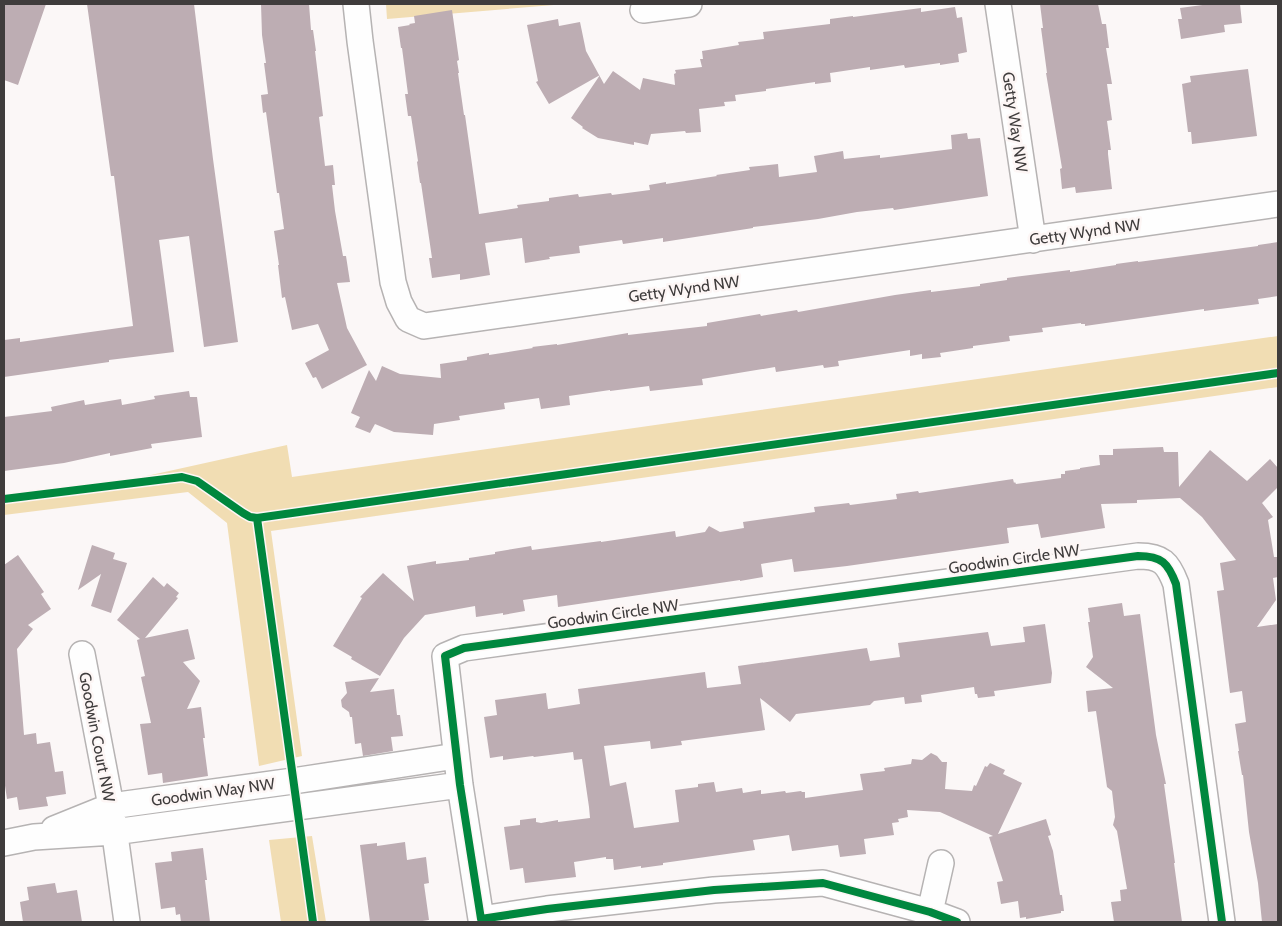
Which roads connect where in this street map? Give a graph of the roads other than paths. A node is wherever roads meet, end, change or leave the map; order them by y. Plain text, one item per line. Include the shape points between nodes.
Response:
1 (356, 4) edge
2 (689, 4) edge
3 (998, 4) edge
4 (643, 10) dead end
5 (1278, 204) edge
6 (1033, 240) junction
7 (82, 654) dead end
8 (456, 756) junction
9 (460, 785) junction
10 (113, 819) junction
11 (4, 843) edge
12 (941, 863) dead end
13 (930, 912) junction
14 (127, 922) edge
15 (957, 922) edge
16 (1222, 922) edge

1 - 6 street, Getty Wynd NW via 393,282 408,319 424,326
2 - 4 street
3 - 6 street, Getty Way NW
5 - 6 street, Getty Wynd NW
7 - 10 street, Goodwin Court NW
8 - 9 street, Goodwin Circle NW
8 - 10 street, Goodwin Way NW via 293,781
8 - 16 street, Goodwin Circle NW via 445,656 464,648 1150,556 1171,570 1176,584
9 - 10 street, Goodwin Way NW
9 - 13 street, Goodwin Circle NW via 481,919 714,890 823,883
10 - 11 street, Goodwin Way NW
10 - 14 street, Goodwin Court NW
12 - 13 street
13 - 15 street, Goodwin Circle NW

